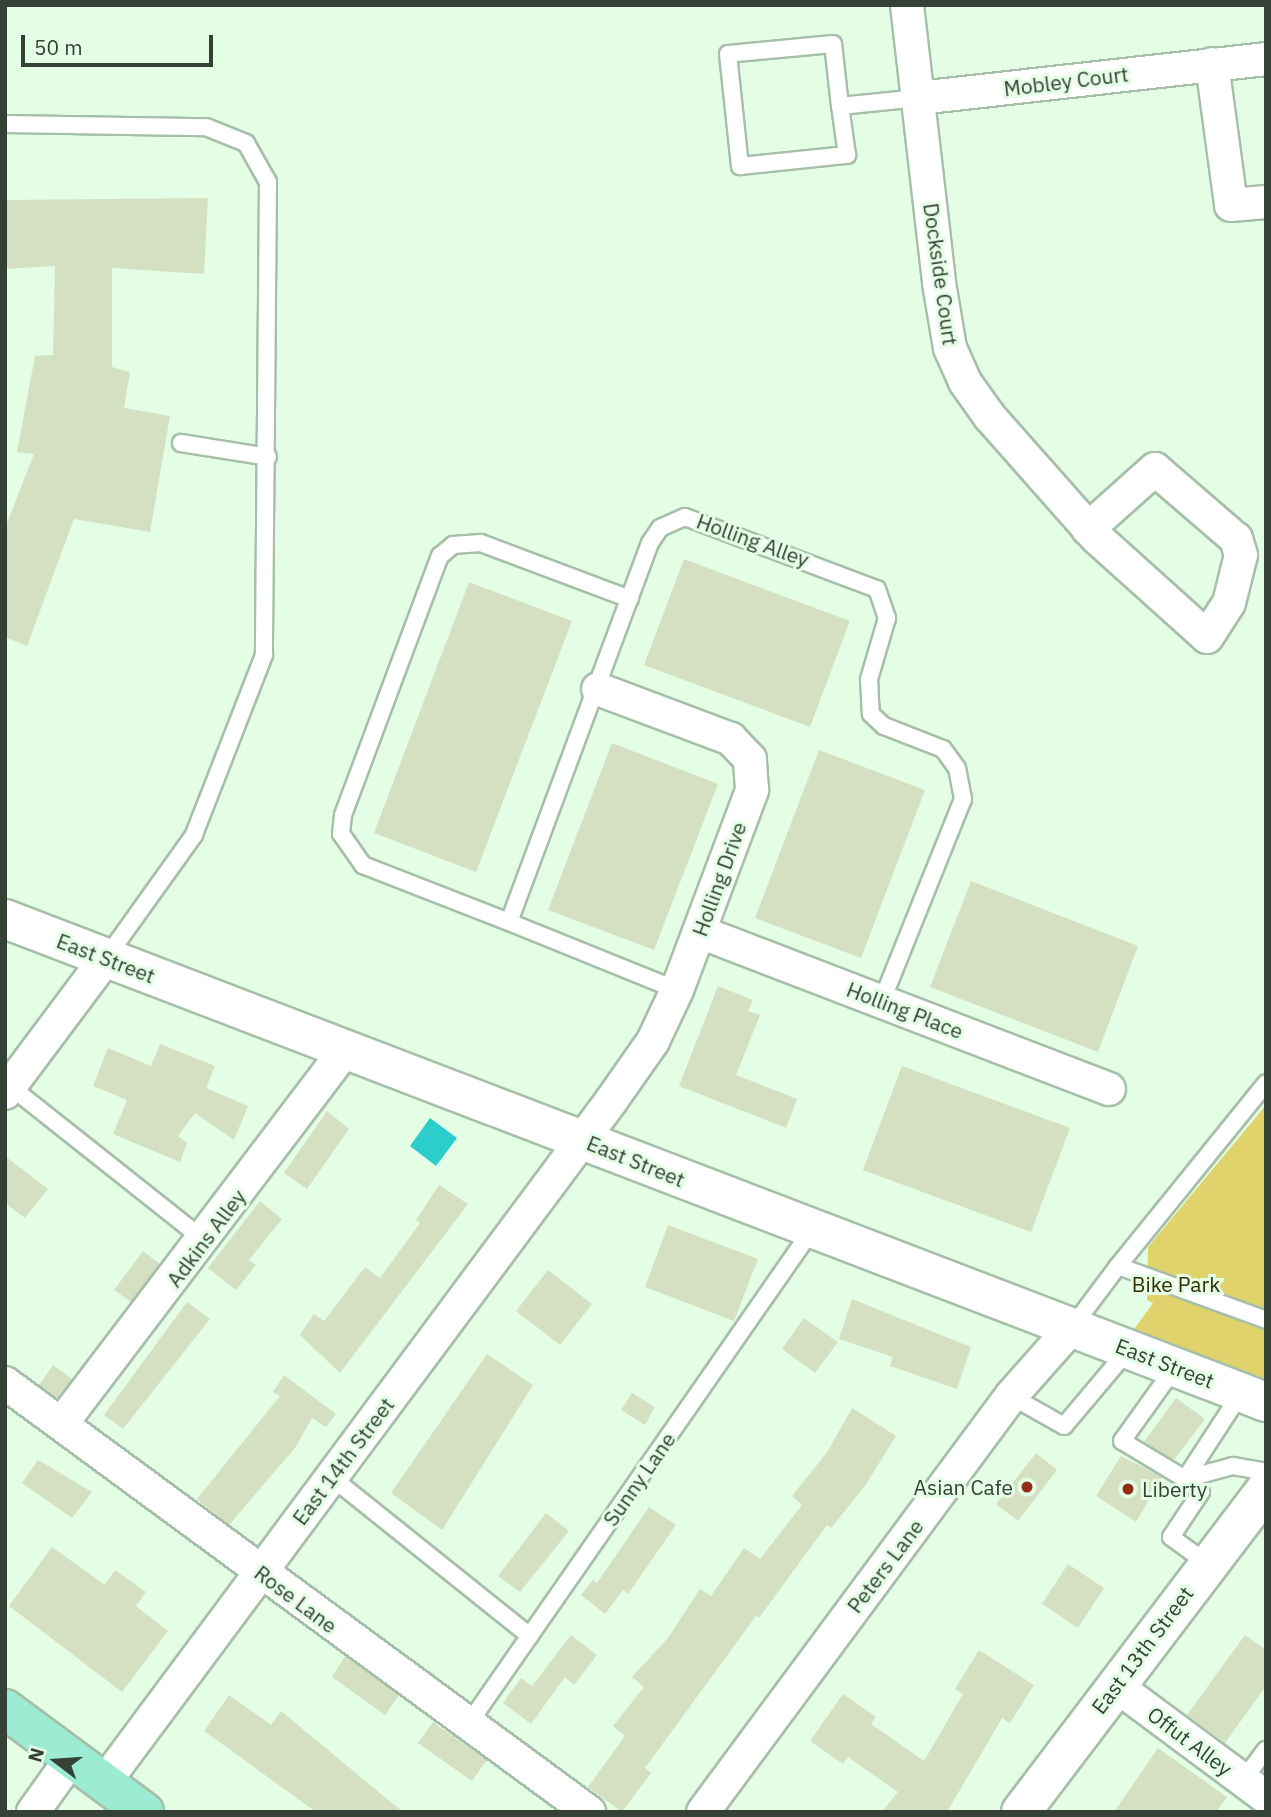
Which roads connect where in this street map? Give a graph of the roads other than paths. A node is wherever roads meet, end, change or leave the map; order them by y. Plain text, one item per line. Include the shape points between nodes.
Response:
1 (907, 5) edge
2 (1266, 59) edge
3 (1212, 64) junction
4 (919, 98) junction
5 (840, 106) junction
6 (5, 124) edge
7 (1266, 202) edge
8 (181, 443) dead end
9 (268, 457) junction
10 (1088, 529) junction
11 (630, 599) junction
12 (598, 689) junction
13 (5, 919) edge
14 (509, 922) junction
15 (700, 932) junction
16 (106, 958) junction
17 (677, 990) junction
18 (882, 1001) junction
19 (346, 1049) junction
20 (1266, 1083) edge
21 (1109, 1088) dead end
22 (8, 1090) edge
23 (583, 1140) junction
24 (811, 1231) junction
25 (205, 1241) junction
26 (1118, 1266) junction
27 (1266, 1320) edge
28 (1073, 1326) junction
29 (1128, 1350) junction
30 (1175, 1367) junction
31 (5, 1383) edge
32 (1011, 1396) junction
33 (1253, 1397) edge
34 (62, 1423) junction
35 (330, 1476) junction
36 (1185, 1479) junction
37 (1265, 1488) edge
38 (1208, 1564) junction
39 (260, 1572) junction
40 (530, 1636) junction
41 (1115, 1685) junction
42 (5, 1709) edge
43 (467, 1726) junction
44 (1266, 1749) edge
45 (71, 1759) junction
46 (104, 1783) junction
47 (1254, 1788) edge
48 (33, 1812) edge
49 (144, 1812) edge
50 (589, 1812) edge
51 (703, 1812) edge
52 (1021, 1812) edge

1 - 4 street, Dockside Court
2 - 3 street, Mobley Court
3 - 4 street, Mobley Court
3 - 7 street via 1231,205
4 - 5 lane
4 - 10 street, Dockside Court via 950,348 965,382 990,417
5 - 5 lane via 847,155 740,166 728,54 833,44
6 - 9 lane via 206,127 228,132 257,155 268,182
8 - 9 lane
9 - 16 lane via 264,655 194,835
10 - 10 street, Dockside Court via 1106,546 1207,637 1229,603 1241,555 1236,539 1156,469
11 - 12 lane, Holling Alley
11 - 14 lane via 481,543 453,545 440,556 342,815 341,834 363,865
11 - 18 lane, Holling Alley via 660,528 685,516 866,582 886,603 884,637 869,680 871,714 884,726 943,749 957,768 963,792
12 - 14 lane, Holling Alley
12 - 15 street, Holling Drive via 731,739 750,759 752,790
13 - 16 main road, East Street
14 - 17 lane
15 - 17 street, Holling Drive
15 - 18 street, Holling Place
16 - 19 main road, East Street
16 - 22 street
17 - 23 street, Holling Drive via 653,1041
18 - 21 street, Holling Place
19 - 23 main road, East Street
19 - 25 street, Adkins Alley
20 - 26 lane
22 - 25 lane
23 - 24 main road, East Street
23 - 35 street, East 14th Street
24 - 28 main road, East Street
24 - 40 lane, Sunny Lane
25 - 34 street, Adkins Alley
26 - 27 lane
26 - 28 lane
28 - 29 main road, East Street
28 - 32 street, Peters Lane
29 - 30 main road, East Street
29 - 32 lane via 1064,1426
30 - 33 main road, East Street
30 - 36 lane via 1122,1441
31 - 34 street, Rose Lane
32 - 51 street, Peters Lane
33 - 36 lane
34 - 39 street, Rose Lane
35 - 39 street, East 14th Street
35 - 40 lane
36 - 37 lane via 1233,1466
36 - 38 lane via 1200,1492 1171,1537
37 - 38 main road, East 13th Street
38 - 41 main road, East 13th Street
39 - 43 street, Rose Lane
39 - 46 street, East 14th Street
40 - 43 lane, Sunny Lane
41 - 47 street, Offut Alley
41 - 52 main road, East 13th Street
42 - 45 main road
43 - 50 street, Rose Lane
44 - 47 lane
45 - 46 main road
45 - 48 street
46 - 49 main road

